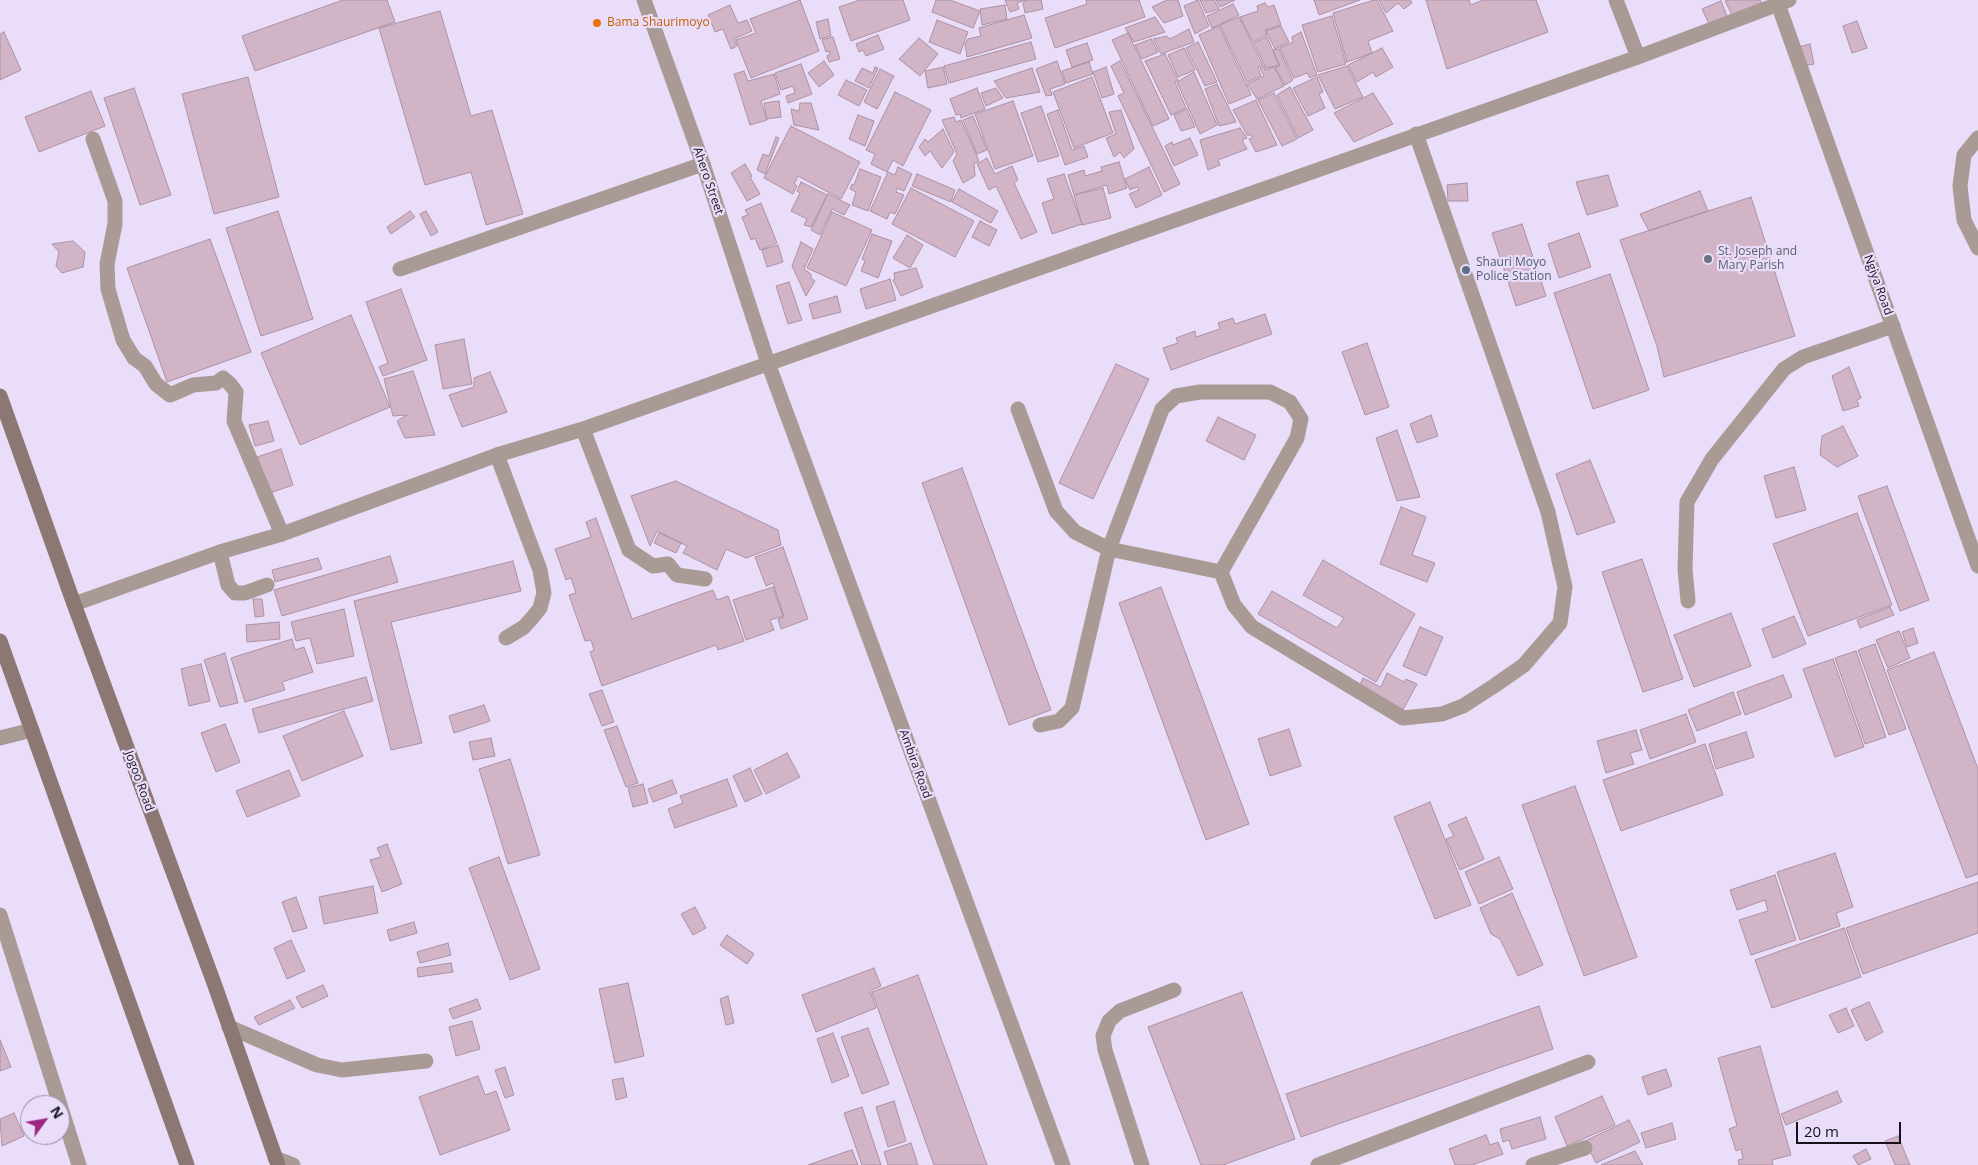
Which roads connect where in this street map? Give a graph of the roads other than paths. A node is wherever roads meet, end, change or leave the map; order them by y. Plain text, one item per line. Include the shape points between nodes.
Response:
1 (644, 0) edge
2 (1616, 0) edge
3 (1784, 2) edge
4 (1638, 57) junction
5 (1416, 134) junction
6 (1978, 138) edge
7 (93, 139) dead end
8 (703, 164) junction
9 (1978, 248) edge
10 (400, 269) dead end
11 (1893, 326) junction
12 (768, 363) junction
13 (0, 396) edge
14 (1018, 409) dead end
15 (582, 429) junction
16 (497, 455) junction
17 (282, 534) junction
18 (1109, 549) junction
19 (220, 552) junction
20 (1978, 566) edge
21 (1221, 572) junction
22 (705, 579) dead end
23 (267, 584) dead end
24 (1688, 601) dead end
25 (74, 604) junction
26 (506, 638) dead end
27 (0, 641) edge
28 (1040, 726) dead end
29 (32, 730) junction
30 (0, 738) edge
31 (0, 915) edge
32 (1174, 990) dead end
33 (229, 1027) junction
34 (426, 1061) dead end
35 (1588, 1062) dead end
36 (1585, 1148) dead end
37 (276, 1162) edge
38 (80, 1165) edge
39 (187, 1165) edge
40 (293, 1165) edge
41 (1063, 1165) edge
42 (1142, 1165) edge
43 (1318, 1165) edge
44 (1533, 1165) edge

1 - 8 street, Ahero Street
2 - 4 street
3 - 4 street
3 - 11 street, Ngiya Road
4 - 5 street
5 - 12 street
5 - 21 street via 1548,512 1565,587 1560,623 1524,665 1464,706 1442,714 1403,718 1252,627 1234,606
6 - 9 street via 1964,155 1960,186 1964,220
7 - 17 street via 115,201 115,224 107,264 108,288 123,340 156,384 170,395 193,385 216,384 223,378 230,384 236,392 234,421
8 - 10 street
8 - 12 street, Ahero Street
11 - 20 street, Ngiya Road
11 - 24 street via 1803,357 1784,369 1712,459 1687,502 1685,569
12 - 15 street
12 - 41 street, Ambira Road
13 - 25 main road, Jogoo Road
14 - 18 street via 1056,511 1075,532
15 - 16 street
15 - 22 street via 629,550 653,566 668,564 677,575
16 - 17 street
16 - 26 street via 540,570 544,593 540,608 524,628
17 - 19 street
18 - 21 street
18 - 21 street via 1162,408 1176,396 1200,392 1270,392 1290,402 1301,419 1297,438
18 - 28 street via 1072,708 1059,721
19 - 23 street via 228,585 235,593 245,593
19 - 25 street
25 - 33 main road, Jogoo Road
27 - 29 main road
29 - 30 street
29 - 39 main road
31 - 38 street
32 - 42 street via 1120,1011 1109,1021 1103,1036
33 - 34 street via 317,1065 342,1070
33 - 37 main road, Jogoo Road
35 - 43 street
36 - 44 street
37 - 40 street

